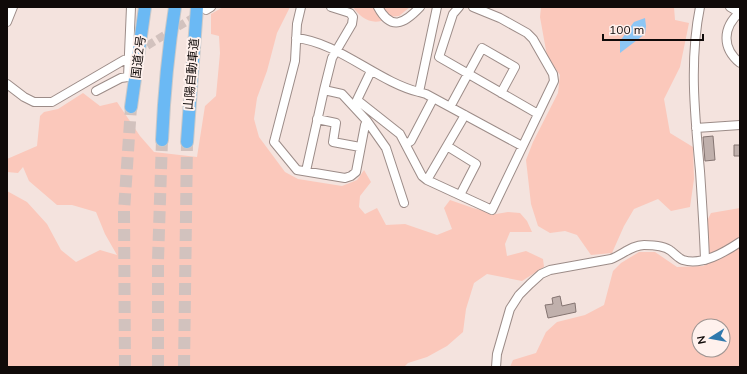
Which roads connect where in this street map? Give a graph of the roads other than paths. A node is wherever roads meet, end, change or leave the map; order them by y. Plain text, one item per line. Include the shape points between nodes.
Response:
1 (13, 7) edge
2 (131, 7) edge
3 (145, 7) edge
4 (175, 7) edge
5 (302, 7) edge
6 (331, 7) edge
7 (378, 7) edge
8 (420, 7) edge
9 (437, 7) edge
10 (459, 7) edge
11 (473, 7) edge
12 (700, 7) edge
13 (730, 7) edge
14 (205, 8) edge
15 (740, 13) edge
16 (7, 22) edge
17 (296, 38) junction
18 (336, 52) junction
19 (124, 60) dead end
20 (740, 63) edge
21 (372, 71) junction
22 (468, 74) junction
23 (7, 84) edge
24 (324, 90) junction
25 (96, 91) dead end
26 (419, 92) junction
27 (501, 93) junction
28 (433, 98) junction
29 (131, 107) tunnel mouth
30 (450, 107) junction
31 (538, 114) junction
32 (465, 115) junction
33 (317, 119) junction
34 (367, 121) junction
35 (740, 125) edge
36 (696, 128) junction
37 (162, 140) tunnel mouth
38 (187, 142) tunnel mouth
39 (406, 144) junction
40 (447, 146) junction
41 (522, 146) junction
42 (360, 147) junction
43 (306, 171) junction
44 (427, 180) junction
45 (460, 195) junction
46 (404, 203) dead end
47 (740, 242) edge
48 (705, 260) junction
49 (496, 367) edge

1 - 16 street
2 - 25 street via 128,77
3 - 29 highway, 国道2号
4 - 37 highway, 山陽自動車道 via 168,51
5 - 17 street
6 - 18 street via 350,13 353,17 352,24
7 - 8 street via 390,22 397,23
9 - 26 street
10 - 22 street via 453,14 439,57
11 - 31 street via 500,18 527,33 532,39 553,74 554,81
12 - 36 street via 694,70
13 - 15 street
14 - 38 highway, 山陽自動車道
15 - 20 street via 731,22 727,40 732,56
17 - 18 street via 328,47
17 - 43 street via 295,61 274,142 297,170
18 - 21 street
18 - 24 street via 332,58
19 - 23 street via 52,102 34,102 24,98
21 - 26 street
21 - 39 street via 357,100 400,134
22 - 27 street
22 - 27 street via 482,48 515,67
22 - 30 street
24 - 33 street
24 - 34 street via 342,94
26 - 28 street
27 - 31 street
28 - 30 street
28 - 39 street via 411,141
30 - 32 street
31 - 41 street
32 - 40 street
32 - 41 street
33 - 42 street via 336,123 333,142
33 - 43 street
34 - 42 street
34 - 46 street via 386,148
35 - 36 street
36 - 48 street via 704,215
39 - 44 street via 422,176
40 - 44 street
40 - 45 street via 476,164
41 - 45 street via 492,210
42 - 43 street via 356,172 351,176 345,178
44 - 45 street
47 - 48 street
48 - 49 street via 684,260 670,250 645,245 634,246 611,259 550,270 541,274 519,295 510,309 497,354

